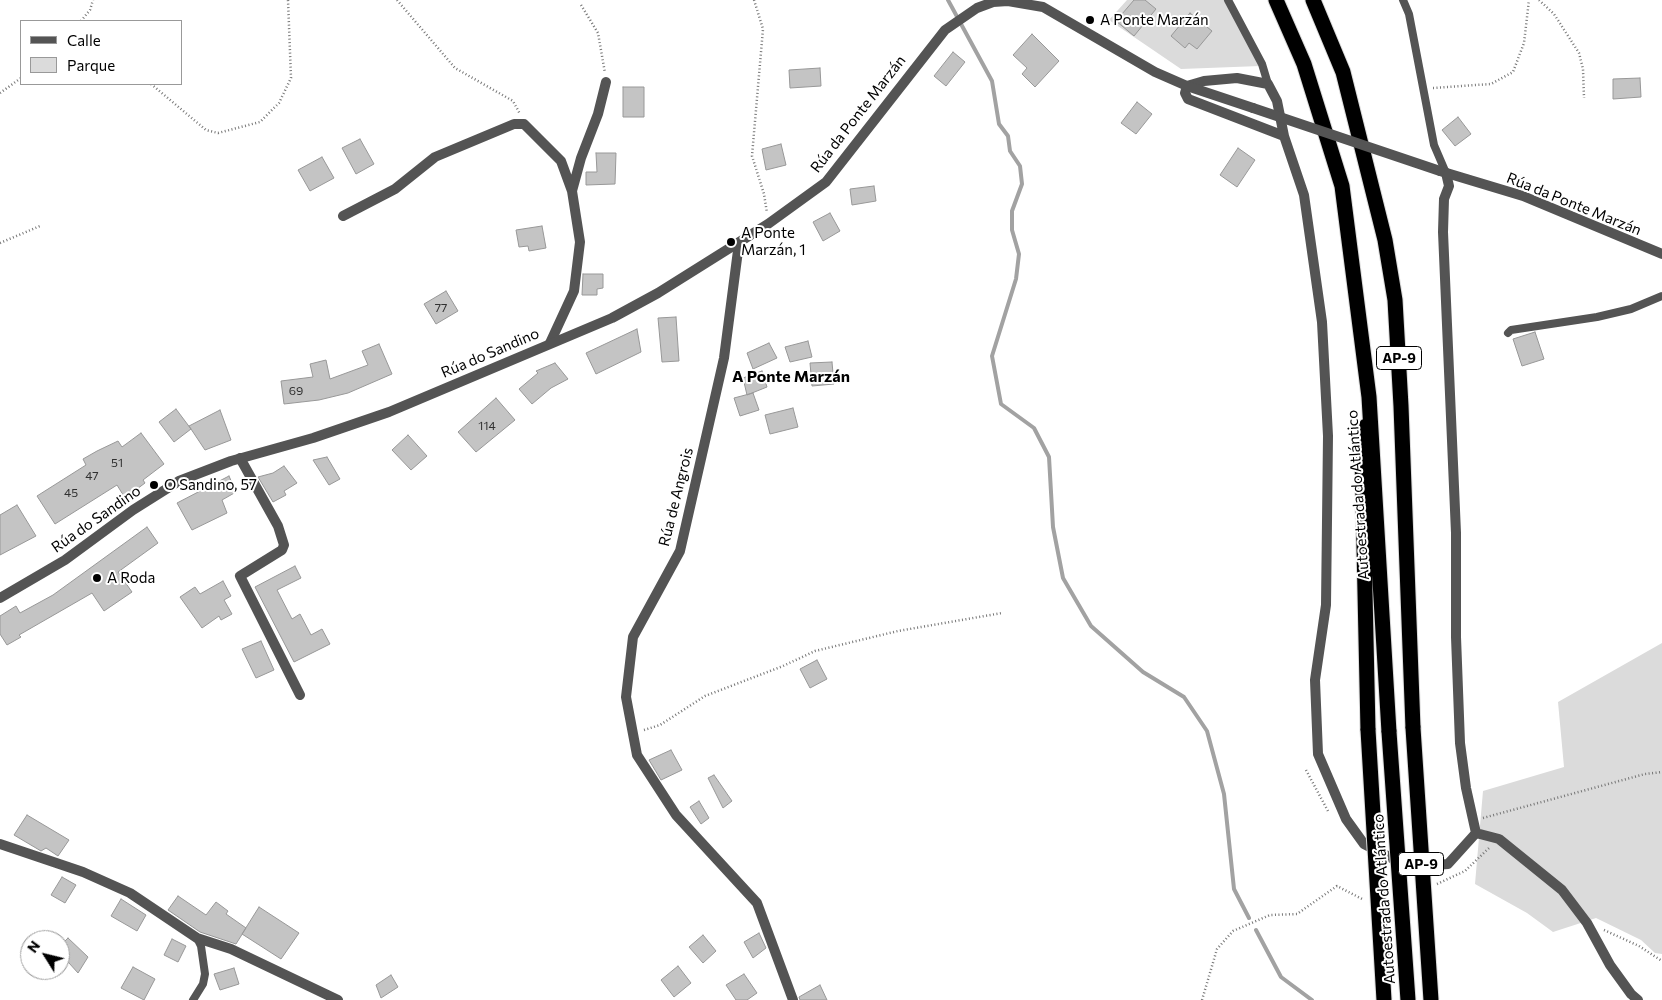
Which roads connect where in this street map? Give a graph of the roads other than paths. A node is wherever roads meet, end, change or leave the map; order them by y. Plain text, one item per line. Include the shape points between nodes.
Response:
1 (1228, 0) edge
2 (1276, 0) edge
3 (1313, 0) edge
4 (1403, 0) edge
5 (1014, 1) edge
6 (606, 82) road end
7 (1268, 84) junction
8 (1186, 86) junction
9 (1284, 136) junction
10 (1443, 172) junction
11 (572, 191) junction
12 (343, 216) dead end
13 (739, 243) junction
14 (1662, 254) edge
15 (1662, 296) edge
16 (1508, 333) dead end
17 (550, 343) junction
18 (1369, 397) junction
19 (240, 458) junction
20 (0, 598) edge
21 (300, 696) dead end
22 (1476, 832) junction
23 (0, 844) edge
24 (197, 938) junction
25 (1633, 998) edge
26 (193, 1000) edge
27 (338, 1000) edge
28 (793, 1000) edge
29 (1384, 1000) edge
30 (1408, 1000) edge
31 (1431, 1000) edge

1 - 7 lane via 1262,64
2 - 18 highway, Autoestrada do Atlántico / AP-9 via 1304,64 1342,186
3 - 31 highway, AP-9, bridge via 1343,72 1385,240 1395,300 1402,406 1413,728
4 - 10 lane via 1409,14 1422,89
5 - 8 street, Rúa da Ponte Marzán via 1052,11 1148,68
5 - 13 street, Rúa da Ponte Marzán via 993,2 977,8 944,30 834,174 814,192
6 - 11 street
7 - 8 street via 1237,78
7 - 9 street via 1277,101
8 - 9 street, Rúa da Ponte Marzán via 1188,99
8 - 10 street, Rúa da Ponte Marzán, bridge
9 - 22 street via 1306,204 1322,322 1326,382 1326,605 1315,680 1318,754 1346,819 1364,844 1409,867 1448,864
10 - 14 street, Rúa da Ponte Marzán via 1523,196
10 - 22 street via 1449,186 1444,199 1443,232 1456,532 1460,744
11 - 12 street via 561,160 524,124 514,124 435,157 395,189
11 - 17 street via 580,242 574,291
13 - 17 street, Rúa do Sandino via 612,318
13 - 28 street, Rúa de Angrois via 724,358 680,551 633,637 626,697 637,755 676,815 757,904
15 - 16 lane via 1631,309
17 - 19 street, Rúa do Sandino via 389,412
18 - 29 highway, bridge via 1362,455 1368,730
18 - 30 highway, Autoestrada do Atlántico / AP-9, bridge
19 - 20 street, Rúa do Sandino via 179,481 65,560
19 - 21 street via 278,526 284,545 282,550 240,576
22 - 25 street via 1499,839 1562,890
23 - 24 street via 83,872 130,893
24 - 26 lane via 205,974
24 - 27 street via 231,949

